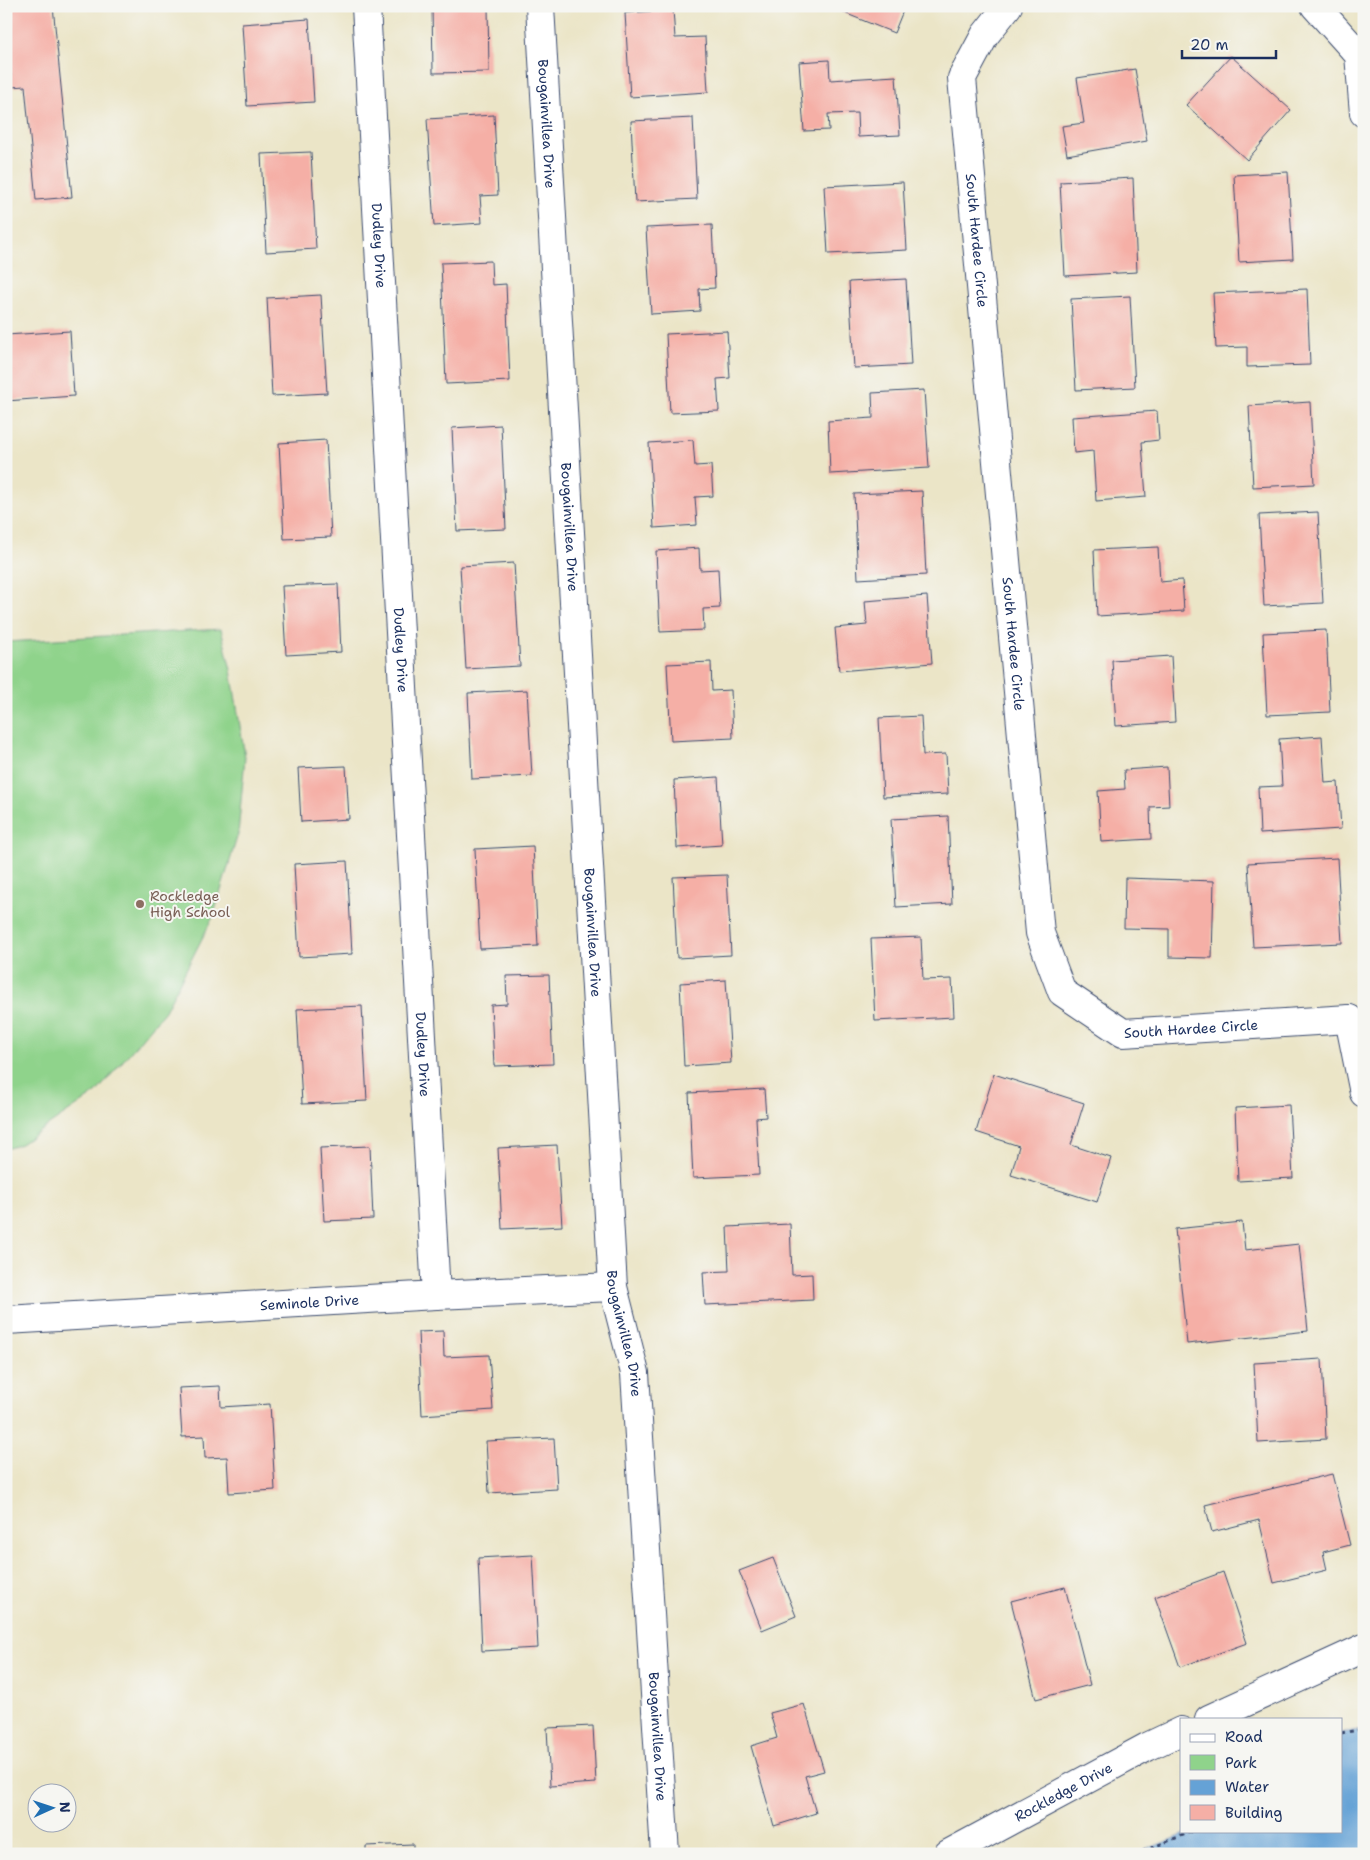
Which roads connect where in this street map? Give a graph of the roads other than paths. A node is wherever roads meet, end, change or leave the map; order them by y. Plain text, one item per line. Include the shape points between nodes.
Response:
1 (366, 6) edge
2 (540, 6) edge
3 (1008, 6) edge
4 (1317, 7) edge
5 (1364, 113) edge
6 (1356, 1013) edge
7 (1364, 1093) edge
8 (612, 1288) junction
9 (436, 1295) junction
10 (6, 1320) edge
11 (1364, 1648) edge
12 (1211, 1718) edge
13 (1180, 1731) edge
14 (665, 1854) edge
15 (948, 1854) edge

1 - 9 street, Dudley Drive
2 - 8 street, Bougainvillea Drive
3 - 6 street, South Hardee Circle via 985,35 962,78 1040,933 1062,992 1124,1033
4 - 5 street via 1359,55
6 - 7 street
8 - 9 street, Seminole Drive
8 - 14 street, Bougainvillea Drive via 635,1373
9 - 10 street, Seminole Drive
11 - 12 street
13 - 15 street, Rockledge Drive

